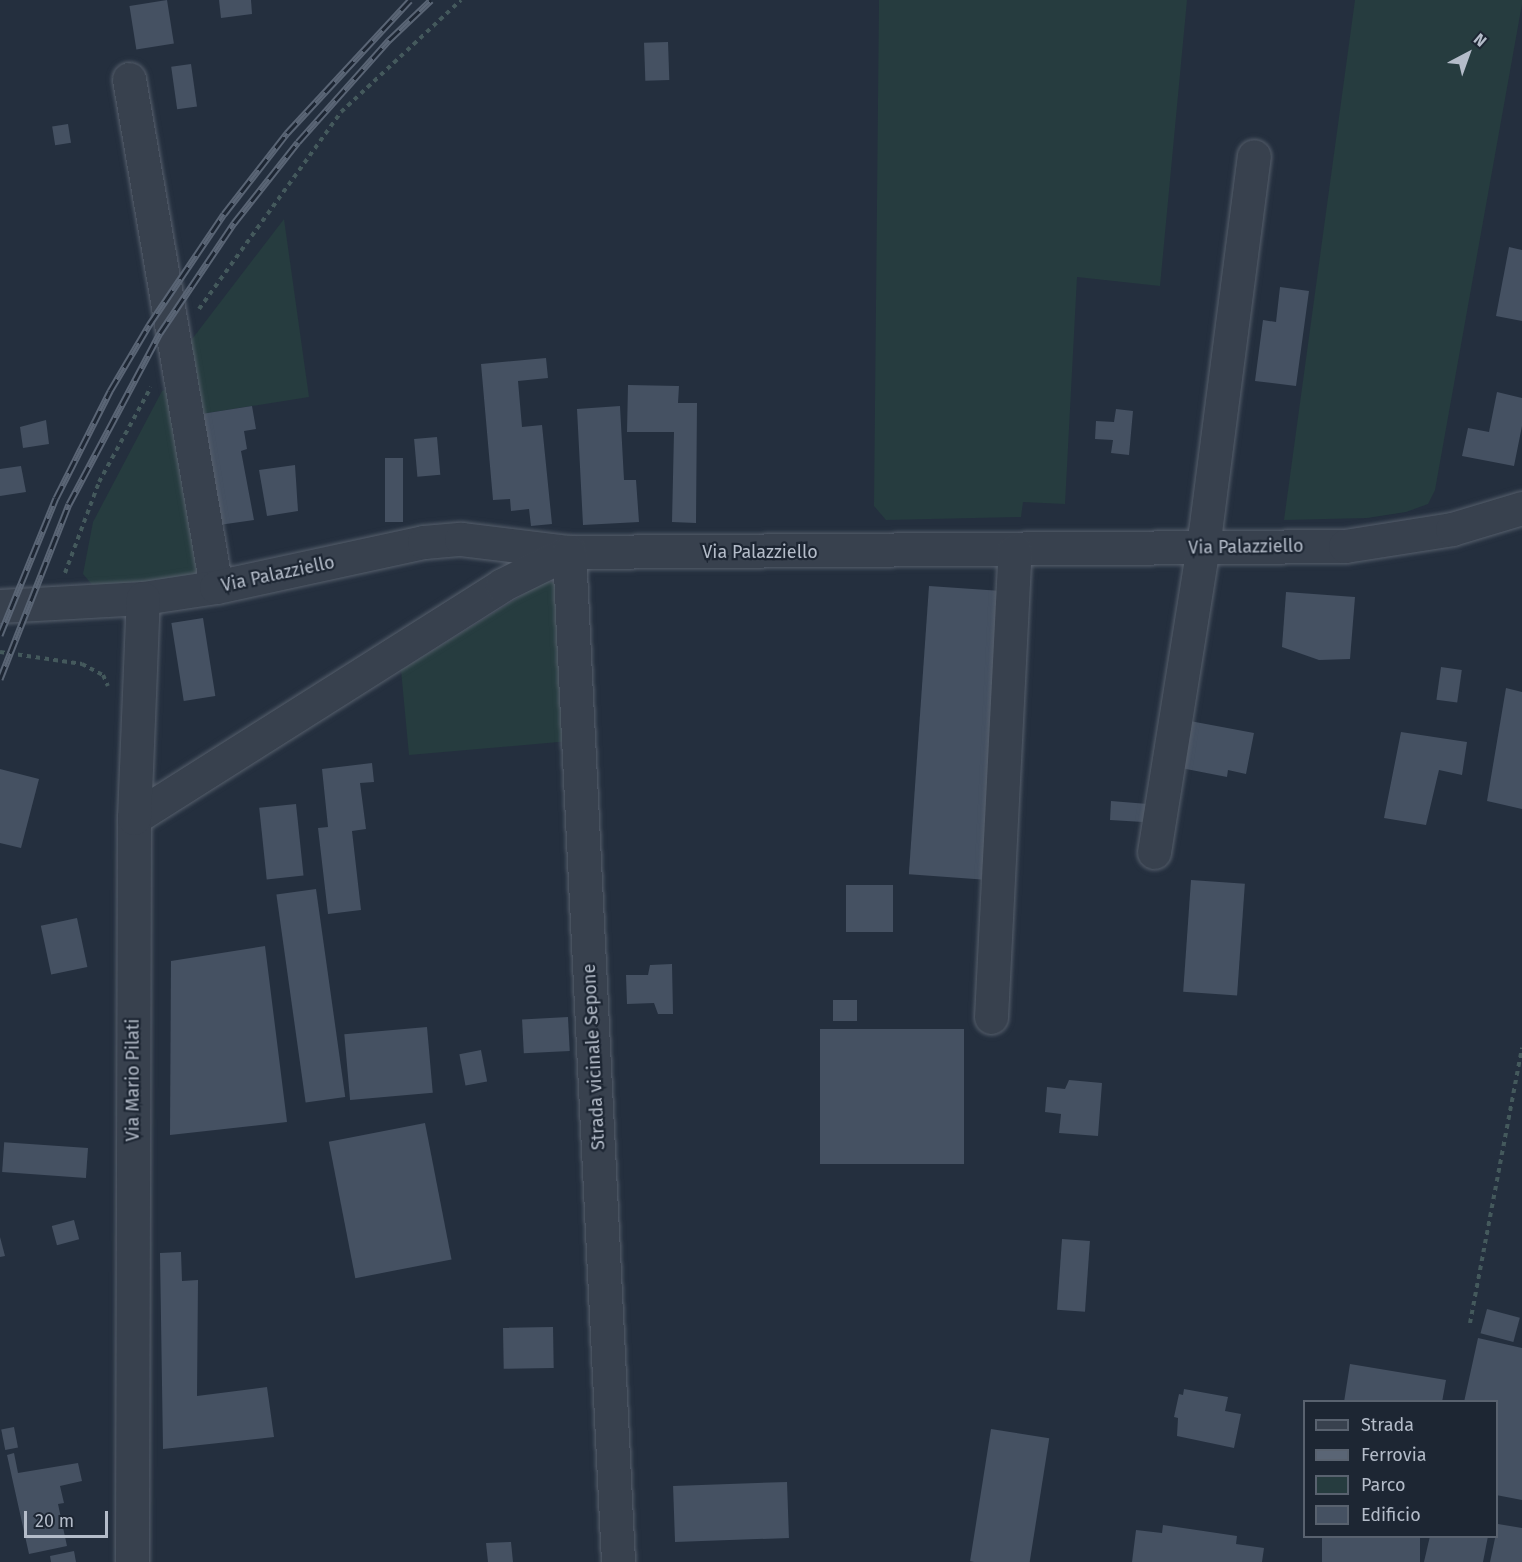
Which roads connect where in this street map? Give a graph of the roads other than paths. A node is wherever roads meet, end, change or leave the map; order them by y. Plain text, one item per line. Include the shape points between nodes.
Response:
1 (129, 80) dead end
2 (1254, 156) dead end
3 (1522, 508) edge
4 (1203, 547) junction
5 (1015, 551) junction
6 (569, 552) junction
7 (216, 587) junction
8 (143, 598) junction
9 (0, 606) edge
10 (134, 818) junction
11 (1155, 852) dead end
12 (991, 1017) dead end
13 (132, 1562) edge
14 (618, 1562) edge

1 - 7 street
2 - 4 street
3 - 4 street, Via Palazziello via 1452,529 1345,546
4 - 5 street, Via Palazziello
4 - 11 street
5 - 6 street, Via Palazziello
5 - 12 street
6 - 7 street, Via Palazziello via 461,539 424,542
6 - 10 street via 502,585
6 - 14 street, Strada vicinale Sepone
7 - 8 street, Via Palazziello
8 - 9 street, Via Palazziello
8 - 10 street, Via Mario Pilati
10 - 13 street, Via Mario Pilati

